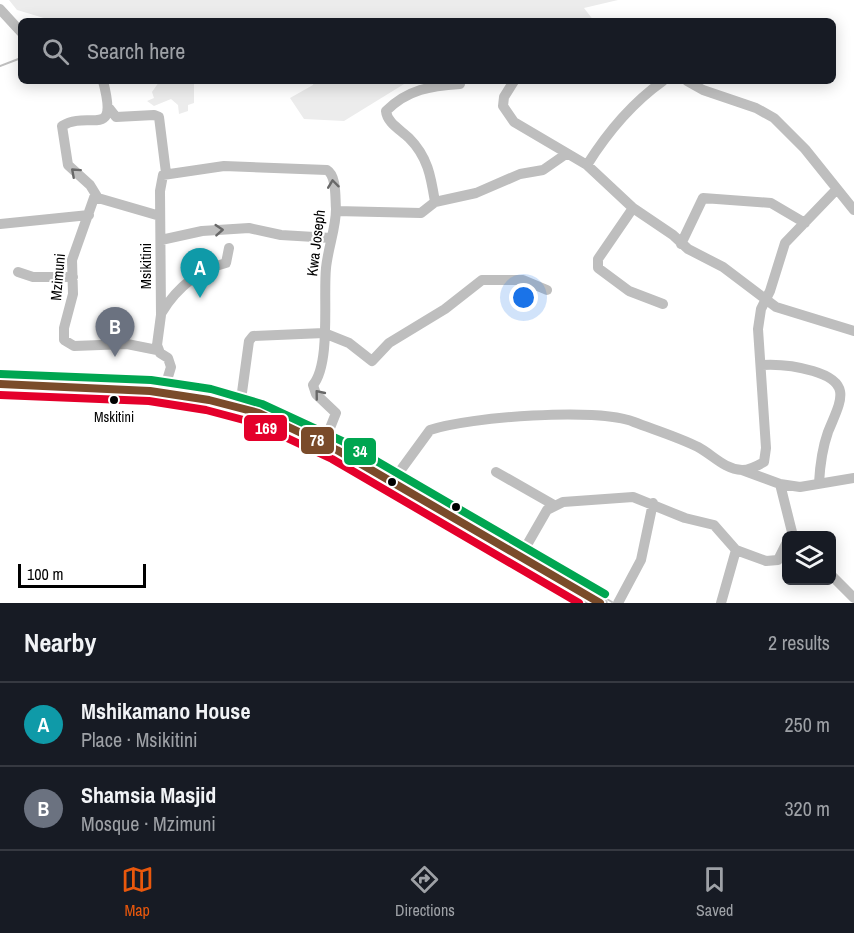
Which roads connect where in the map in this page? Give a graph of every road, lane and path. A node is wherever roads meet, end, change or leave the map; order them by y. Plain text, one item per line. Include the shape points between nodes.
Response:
1 (0, 9) edge
2 (18, 29) edge
3 (104, 84) edge
4 (460, 84) dead end
5 (512, 84) edge
6 (659, 84) edge
7 (692, 84) edge
8 (109, 108) junction
9 (566, 154) junction
10 (587, 165) junction
11 (166, 173) junction
12 (836, 190) junction
13 (95, 195) junction
14 (435, 202) junction
15 (633, 208) junction
16 (854, 210) edge
17 (336, 211) junction
18 (89, 215) junction
19 (160, 216) junction
20 (805, 223) junction
21 (0, 224) edge
22 (331, 238) junction
23 (161, 240) junction
24 (681, 244) junction
25 (229, 248) dead end
26 (18, 272) dead end
27 (73, 277) junction
28 (547, 290) dead end
29 (766, 299) junction
30 (663, 304) dead end
31 (161, 315) junction
32 (854, 331) edge
33 (324, 333) junction
34 (157, 350) junction
35 (762, 364) junction
36 (0, 384) edge
37 (164, 390) junction
38 (240, 407) junction
39 (324, 443) junction
40 (742, 470) junction
41 (496, 472) dead end
42 (854, 478) edge
43 (392, 482) junction
44 (819, 483) junction
45 (780, 484) junction
46 (653, 503) junction
47 (554, 505) junction
48 (790, 531) edge
49 (736, 550) junction
50 (782, 550) edge
51 (520, 557) junction
52 (836, 581) edge
53 (854, 598) edge
54 (600, 603) edge
55 (618, 603) edge
56 (721, 603) edge

1 - 2 street
3 - 8 street
4 - 14 street via 410,92 386,113 390,122 422,153
5 - 9 street via 504,97 507,115
6 - 10 street via 615,127
7 - 12 street via 774,118 806,148
8 - 11 street via 116,117 159,117
13 -> 8 street via 68,165 61,129 63,124 100,120
9 - 10 street
9 - 14 street via 543,170 520,174 476,193
10 - 15 street
17 -> 11 street, Kwa Joseph via 333,175 327,170 224,166
11 - 19 street via 161,182
12 - 16 street
12 - 20 street
13 - 18 street, Mzimuni
13 - 19 street
14 - 17 street via 416,213
15 - 24 street
15 - 30 street via 598,259 598,268 629,291
17 - 22 street, Kwa Joseph
18 - 21 street
18 - 27 street, Mzimuni via 73,255
19 - 23 street, Msikitini
20 - 24 street via 771,203 703,198
20 - 29 street via 782,249
23 -> 22 street via 202,231 249,228 281,235
22 - 33 street, Kwa Joseph
23 - 31 street, Msikitini
24 - 29 street via 723,267
25 - 31 street, Msikitini via 226,263 212,266 175,291
26 - 27 street via 33,277
27 - 34 street, Mzimuni via 72,302 63,334 68,344 127,344
28 - 33 street via 523,280 482,280 386,346 372,361 349,343
29 - 32 street via 780,308
29 - 35 street via 758,318
31 - 34 street, Msikitini
33 - 38 street via 250,338
39 -> 33 street, Kwa Joseph via 337,416 313,386 321,366
34 - 37 street via 171,363
35 - 40 street via 765,459
35 - 44 street via 803,368 831,377 837,383 842,397 822,454
36 - 37 main road
37 - 38 main road
38 - 39 main road
39 - 43 main road
40 - 43 street via 632,420 581,414 471,421 430,430
40 - 45 street
41 - 47 street
42 - 44 street
43 - 51 main road
44 - 45 street via 800,487
45 - 48 street
46 - 47 street via 622,496
46 - 49 street via 714,525
46 - 55 street via 640,560
47 - 51 street via 547,510
49 - 50 street via 774,562
49 - 56 street
51 - 54 main road
52 - 53 street

